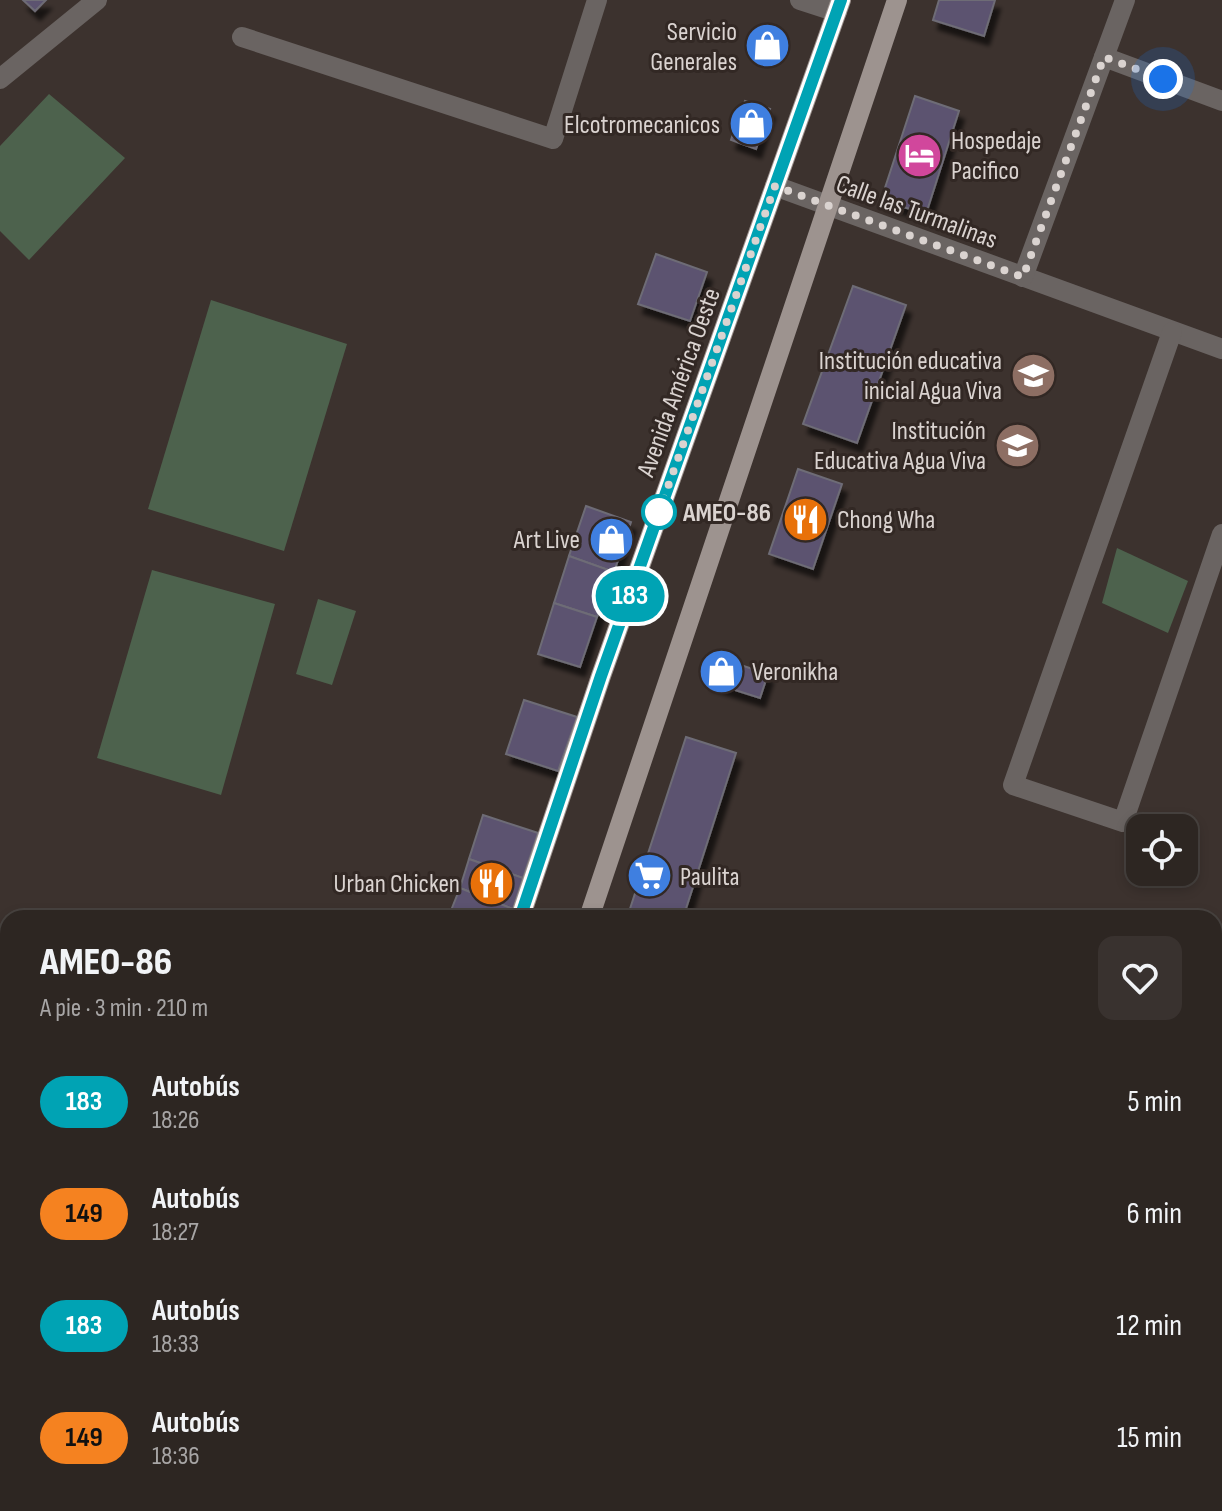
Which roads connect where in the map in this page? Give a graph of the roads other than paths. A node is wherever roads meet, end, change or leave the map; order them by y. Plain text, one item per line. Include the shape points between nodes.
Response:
1 (97, 0) edge
2 (597, 0) edge
3 (800, 0) edge
4 (897, 0) edge
5 (1125, 0) edge
6 (839, 6) edge
7 (242, 37) dead end
8 (1104, 57) junction
9 (0, 79) edge
10 (1222, 101) edge
11 (775, 186) junction
12 (828, 206) junction
13 (1023, 277) junction
14 (1172, 332) junction
15 (1222, 349) edge
16 (1222, 534) edge
17 (523, 910) edge
18 (592, 910) edge

1 - 9 street
2 - 7 street via 553,139
3 - 6 street
4 - 12 main road
5 - 8 street
6 - 11 main road, Avenida América Oeste
8 - 10 street
8 - 13 street
11 - 12 street, Calle las Turmalinas
11 - 17 main road, Avenida América Oeste
12 - 13 street, Calle las Turmalinas
12 - 18 main road
13 - 14 street, Calle las Turmalinas
14 - 15 street, Calle las Turmalinas
14 - 16 street via 1013,785 1123,822

